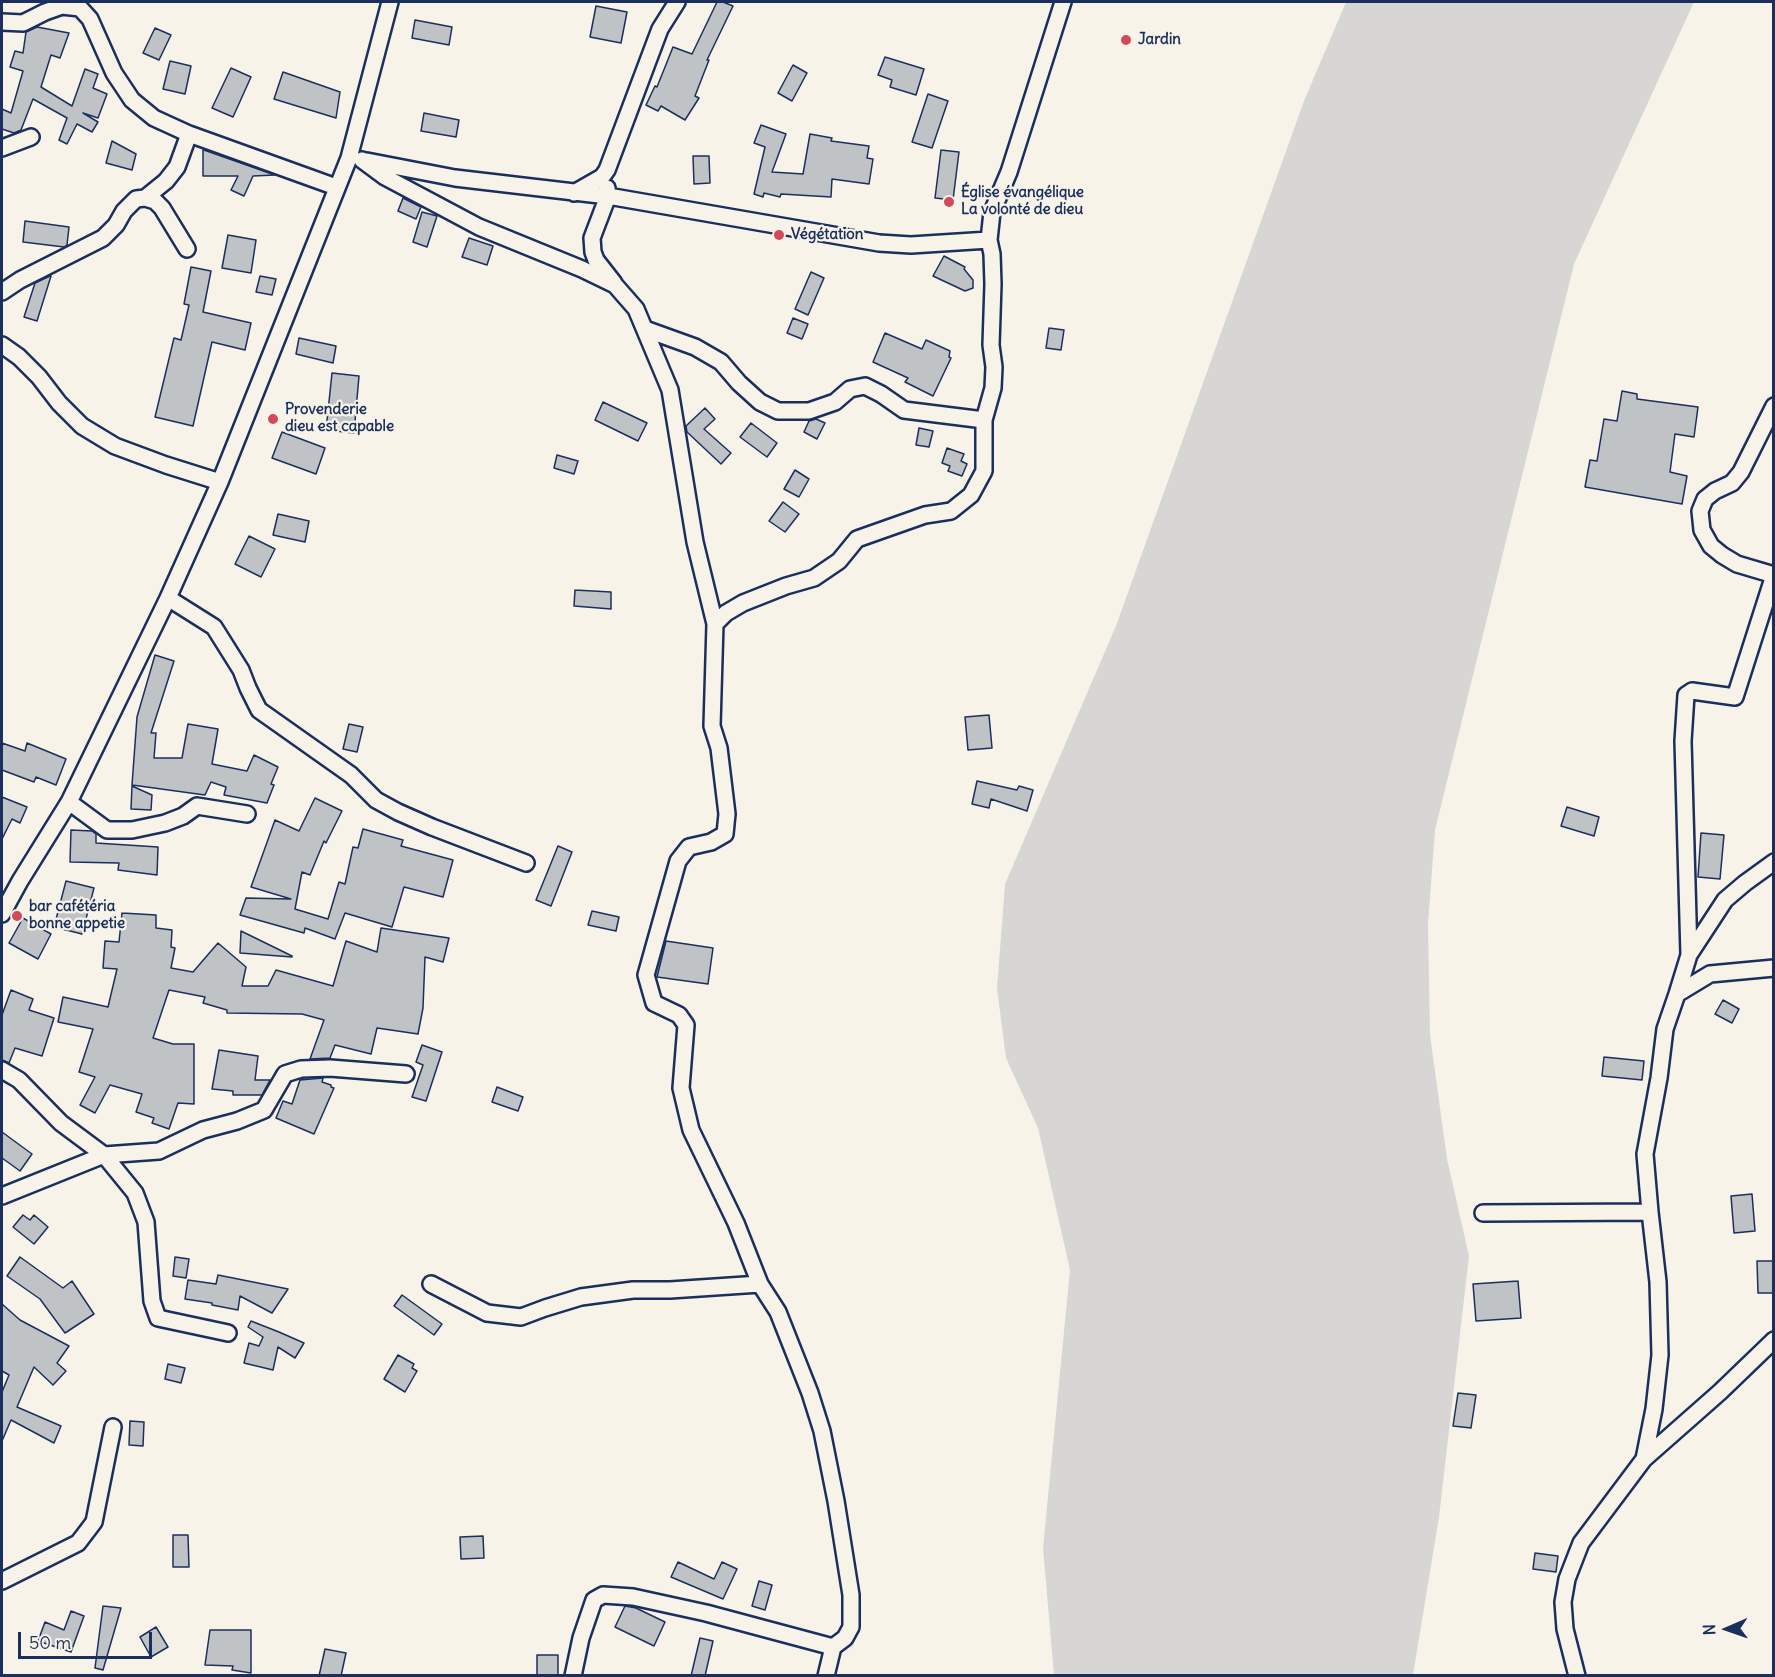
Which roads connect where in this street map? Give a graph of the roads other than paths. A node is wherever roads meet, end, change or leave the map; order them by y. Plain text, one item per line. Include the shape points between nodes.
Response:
1 (390, 2) edge
2 (677, 2) edge
3 (1063, 2) edge
4 (63, 4) edge
5 (2, 22) edge
6 (189, 134) junction
7 (31, 137) dead end
8 (2, 148) edge
9 (355, 159) junction
10 (602, 177) junction
11 (336, 187) junction
12 (574, 193) junction
13 (608, 196) junction
14 (145, 198) junction
15 (989, 240) junction
16 (187, 249) dead end
17 (615, 285) junction
18 (2, 292) edge
19 (645, 329) junction
20 (2, 345) edge
21 (1773, 406) edge
22 (984, 420) junction
23 (220, 482) junction
24 (1773, 575) edge
25 (168, 598) junction
26 (715, 624) junction
27 (69, 802) junction
28 (247, 814) dead end
29 (1773, 862) edge
30 (526, 863) dead end
31 (2, 914) edge
32 (1689, 955) junction
33 (1773, 968) edge
34 (1677, 994) junction
35 (2, 1070) edge
36 (406, 1074) dead end
37 (104, 1155) junction
38 (2, 1196) edge
39 (1650, 1212) junction
40 (1483, 1213) dead end
41 (431, 1284) dead end
42 (760, 1284) junction
43 (228, 1334) dead end
44 (1773, 1340) edge
45 (113, 1427) dead end
46 (1644, 1459) junction
47 (2, 1581) edge
48 (833, 1647) junction
49 (573, 1676) edge
50 (826, 1676) edge
51 (1577, 1676) edge

1 - 9 street
2 - 10 street via 660,29
3 - 15 street via 993,212
4 - 5 street via 23,23
4 - 6 street via 80,8 90,19 114,73 132,100 154,118
6 - 11 street
6 - 14 street via 177,167
7 - 8 street
9 - 11 street
9 - 12 street via 455,178
9 - 17 street via 479,227
10 - 12 street
10 - 13 street via 607,182
11 - 23 street
12 - 13 street
13 - 15 street via 879,243
13 - 17 street via 592,245 596,260
14 - 16 street via 162,208
14 - 18 street via 136,199 103,237
15 - 22 street via 994,367
17 - 19 street via 636,309
19 - 22 street via 695,347 721,362 760,402 778,411 808,411 836,402 850,389 866,386 904,410
19 - 26 street via 670,390 694,542
20 - 23 street via 39,377 82,426 115,446
21 - 24 street via 1742,472 1705,499 1700,511 1702,530 1711,546 1737,564
22 - 26 street via 984,471 971,495 951,511 924,515 857,539 839,561 820,574 743,603
23 - 25 street
24 - 32 street via 1735,697 1692,691 1686,695 1683,741
25 - 27 street
25 - 30 street via 214,627 241,670 259,710 351,775 376,800 432,827
26 - 42 street via 712,726 719,748 727,814 724,834 689,848 678,861 646,975 654,1003 679,1015 686,1024 681,1088 691,1130 736,1223
27 - 28 street via 107,830 165,823 196,806
27 - 31 street
29 - 32 street via 1725,900
32 - 34 street
33 - 34 street via 1710,974
34 - 39 street via 1665,1029 1645,1154
35 - 37 street via 19,1080 61,1124
36 - 37 street via 301,1069 285,1074 264,1110 203,1130 159,1151
37 - 38 street
37 - 43 street via 135,1193 146,1222 152,1301 158,1318
39 - 40 street
39 - 46 street via 1658,1282 1660,1355
41 - 42 street via 487,1313 521,1317 591,1295
42 - 48 street via 778,1312 822,1431 851,1595 851,1627
44 - 46 street
45 - 47 street via 94,1522 78,1543
46 - 51 street via 1581,1543 1567,1578 1563,1602 1565,1629
48 - 49 street via 706,1613 633,1597 603,1595 594,1600
48 - 50 street

